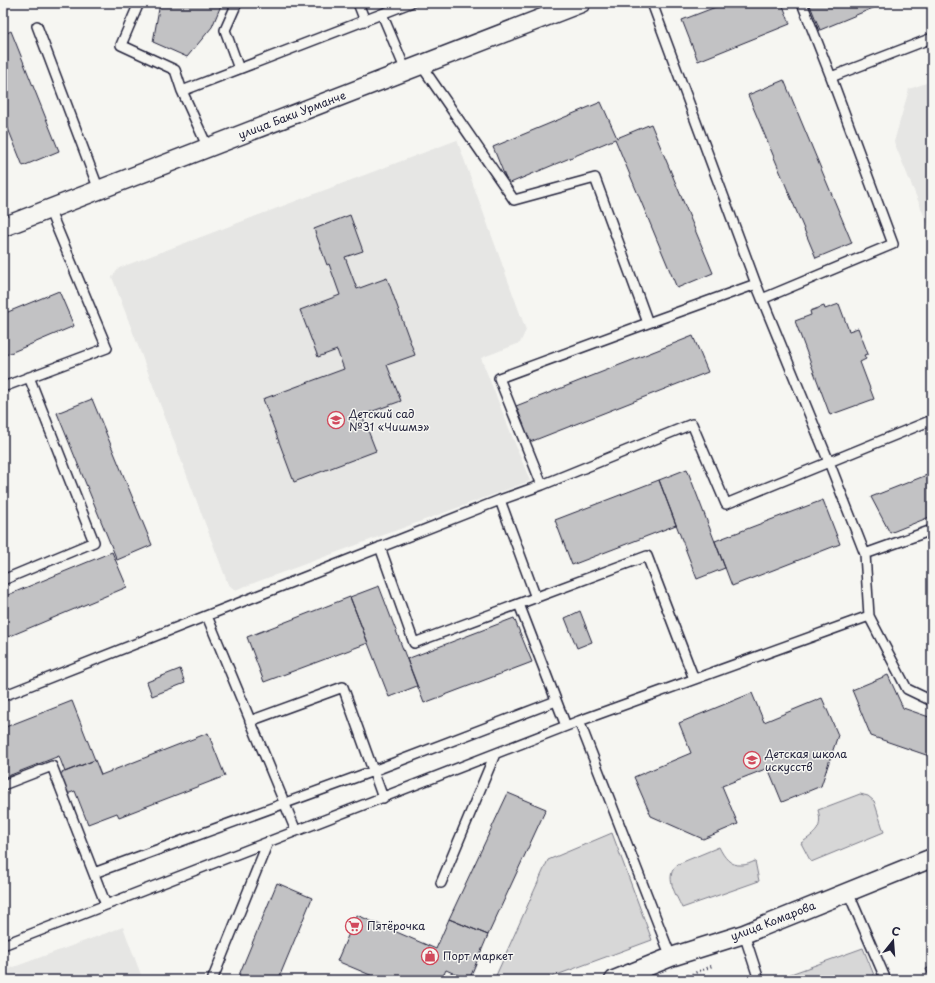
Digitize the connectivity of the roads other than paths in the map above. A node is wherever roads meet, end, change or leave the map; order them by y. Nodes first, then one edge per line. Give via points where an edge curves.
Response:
1 (139, 3) edge
2 (237, 3) edge
3 (358, 3) edge
4 (410, 3) edge
5 (581, 3) edge
6 (652, 3) edge
7 (802, 3) edge
8 (553, 8) edge
9 (382, 14) junction
10 (365, 21) junction
11 (37, 26) dead end
12 (932, 38) edge
13 (413, 68) junction
14 (239, 69) junction
15 (831, 77) junction
16 (182, 91) junction
17 (208, 148) junction
18 (99, 190) junction
19 (49, 209) junction
20 (3, 227) edge
21 (756, 284) junction
22 (762, 298) junction
23 (648, 323) junction
24 (29, 377) junction
25 (3, 386) edge
26 (932, 420) edge
27 (829, 462) junction
28 (542, 485) junction
29 (500, 500) junction
30 (932, 530) edge
31 (380, 547) junction
32 (865, 554) junction
33 (3, 580) edge
34 (536, 598) junction
35 (519, 604) junction
36 (207, 616) junction
37 (869, 616) junction
38 (694, 680) junction
39 (3, 696) edge
40 (556, 701) junction
41 (932, 701) edge
42 (250, 721) junction
43 (579, 722) junction
44 (566, 726) junction
45 (495, 754) junction
46 (373, 771) junction
47 (3, 785) edge
48 (383, 798) junction
49 (284, 803) junction
50 (296, 831) junction
51 (268, 842) junction
52 (932, 858) edge
53 (94, 873) junction
54 (442, 883) dead end
55 (848, 892) junction
56 (106, 905) junction
57 (744, 934) junction
58 (3, 945) edge
59 (671, 957) junction
60 (214, 978) dead end
61 (614, 980) edge
62 (759, 980) edge
63 (886, 980) edge

1 - 16 lane via 122,45 175,70
2 - 14 lane via 225,30
3 - 10 lane
4 - 9 lane
5 - 8 street, улица Баки Урманче
6 - 21 lane
7 - 15 lane
8 - 13 street, улица Баки Урманче
9 - 10 lane
9 - 13 lane
10 - 14 lane
11 - 18 lane
12 - 15 lane
13 - 17 street, улица Баки Урманче
13 - 23 lane via 514,200 595,178
14 - 16 lane
15 - 22 lane via 893,244
16 - 17 lane
17 - 18 street, улица Баки Урманче
18 - 19 street, улица Баки Урманче
19 - 20 street, улица Баки Урманче
19 - 24 lane via 107,348
21 - 22 lane
21 - 23 lane
22 - 27 lane
23 - 28 lane via 499,378
24 - 25 lane
24 - 33 lane via 94,542
26 - 27 lane
27 - 28 lane via 726,504 692,424
27 - 32 lane
28 - 29 lane
29 - 31 lane
29 - 34 lane
30 - 32 lane
31 - 35 lane via 414,643
31 - 36 lane
32 - 37 lane
34 - 35 lane
34 - 38 lane via 647,556
35 - 40 lane
36 - 39 lane
36 - 42 lane
37 - 38 lane
37 - 41 lane via 907,689
38 - 43 lane
40 - 44 lane
40 - 46 lane
42 - 46 lane via 342,687
42 - 49 lane
43 - 44 lane
43 - 59 lane
44 - 45 lane
45 - 48 lane
45 - 54 lane
46 - 48 lane
46 - 49 lane
47 - 53 lane via 52,766
48 - 50 lane
49 - 50 lane
49 - 53 lane
50 - 51 lane
51 - 56 lane
51 - 60 lane
52 - 55 street, улица Комарова
53 - 56 lane
55 - 57 street, улица Комарова
55 - 63 lane
56 - 58 lane
57 - 59 street, улица Комарова
57 - 62 lane
59 - 61 street, улица Комарова

